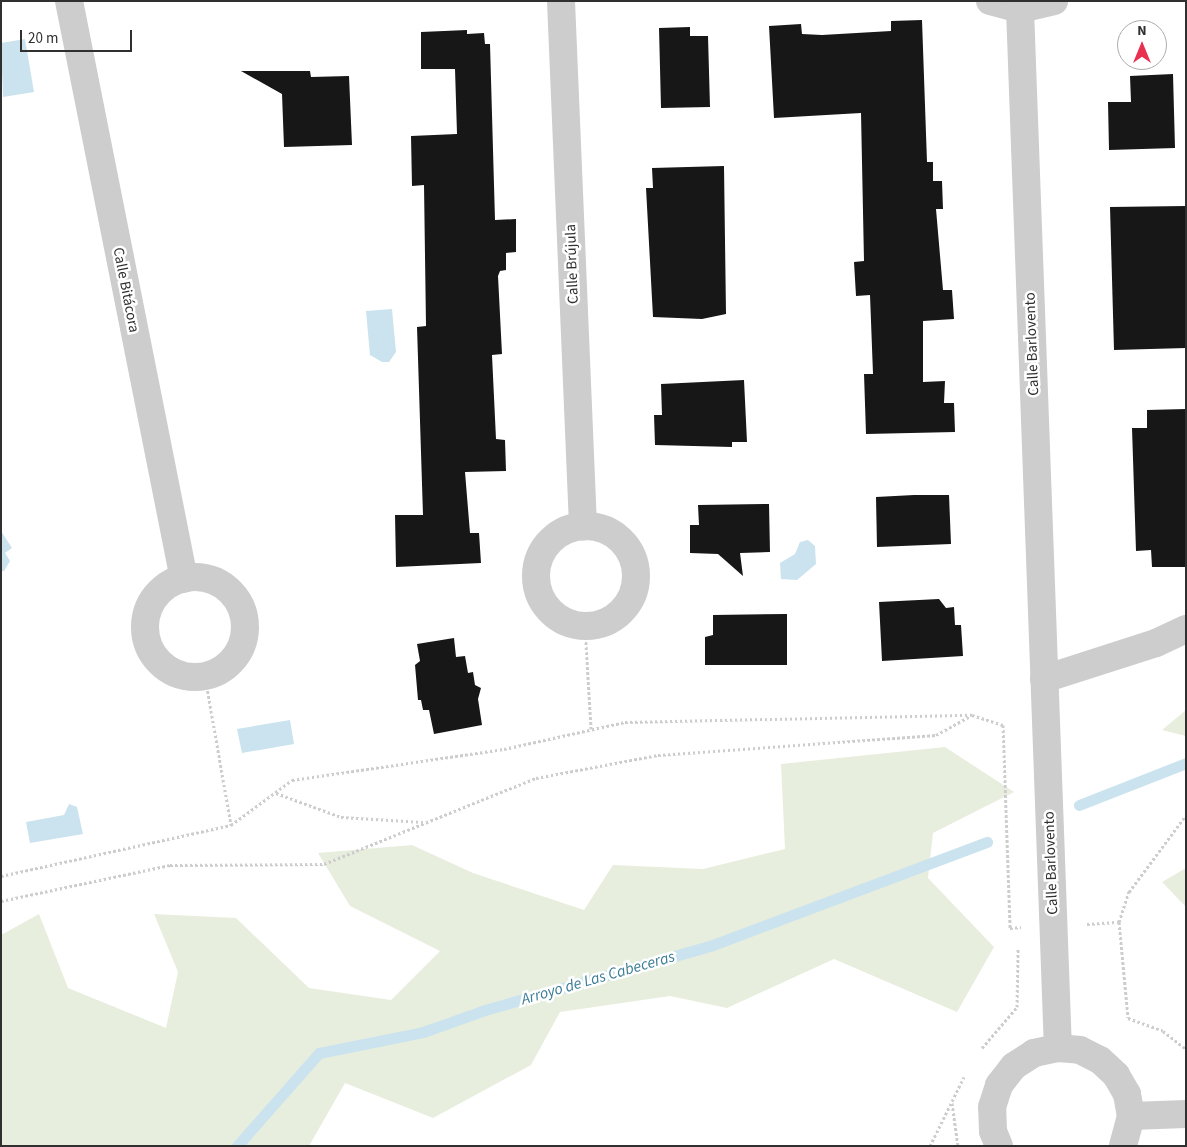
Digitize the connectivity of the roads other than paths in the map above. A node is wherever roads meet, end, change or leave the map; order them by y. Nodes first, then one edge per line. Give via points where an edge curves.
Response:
1 (69, 1) edge
2 (561, 1) edge
3 (990, 1) edge
4 (1054, 1) edge
5 (1020, 9) junction
6 (582, 527) junction
7 (184, 578) junction
8 (1186, 629) edge
9 (1044, 678) junction
10 (1058, 1048) junction
11 (1186, 1114) edge
12 (1131, 1116) junction
13 (999, 1146) edge
14 (1124, 1146) edge

1 - 7 street, Calle Bitácora
2 - 6 street, Calle Brújula
3 - 5 street
4 - 5 street
5 - 9 street, Calle Barlovento
6 - 6 street via 604,529 619,538 630,552 636,568 636,585 629,602 618,615 603,624 585,627 568,624 553,614 542,601 536,584 536,567 542,550 554,537
7 - 7 street via 213,580 228,589 239,602 245,619 245,637 239,653 227,666 195,678 177,674 162,665 151,652 145,635 146,618 152,602 163,588
8 - 9 street via 1156,643
9 - 10 street, Calle Barlovento
10 - 12 street via 1080,1050 1100,1060 1116,1075 1127,1094
10 - 13 street via 1034,1053 1014,1066 1000,1085 992,1107 993,1131
11 - 12 street
12 - 14 street

